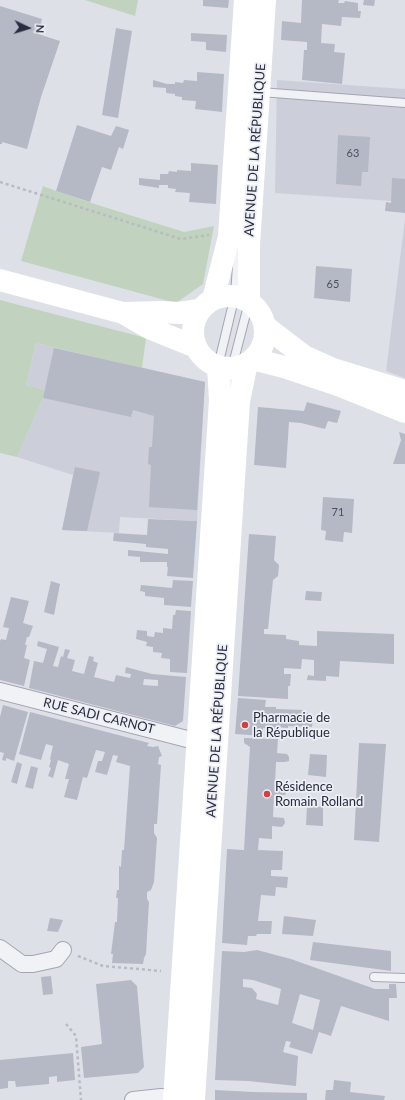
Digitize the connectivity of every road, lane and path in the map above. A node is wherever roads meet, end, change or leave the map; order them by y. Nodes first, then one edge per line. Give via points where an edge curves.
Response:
1 (245, 0) edge
2 (265, 0) edge
3 (259, 92) junction
4 (405, 103) edge
5 (0, 182) edge
6 (234, 231) junction
7 (0, 280) edge
8 (242, 298) junction
9 (206, 305) junction
10 (123, 313) junction
11 (265, 326) junction
12 (196, 347) junction
13 (237, 364) junction
14 (405, 391) edge
15 (230, 400) dead end
16 (405, 412) edge
17 (0, 691) edge
18 (207, 750) junction
19 (0, 948) edge
20 (63, 950) joint
21 (182, 973) junction
22 (374, 977) dead end
23 (405, 978) edge
24 (66, 1024) dead end
25 (185, 1057) dead end
26 (182, 1094) edge
27 (81, 1100) edge
28 (133, 1100) edge

1 - 6 main road, AVENUE DE LA RÉPUBLIQUE
2 - 3 main road, AVENUE DE LA RÉPUBLIQUE
3 - 4 lane
3 - 8 main road, AVENUE DE LA RÉPUBLIQUE via 249,245
5 - 6 path via 181,239
6 - 8 lane
6 - 9 main road, AVENUE DE LA RÉPUBLIQUE
7 - 10 main road
8 - 9 main road via 222,296
8 - 11 main road via 256,308
8 - 13 lane
8 - 13 lane
9 - 10 main road via 180,313
9 - 12 main road via 195,318 193,337
10 - 12 main road via 149,328
11 - 13 main road via 262,347
11 - 14 main road via 304,356 333,369
12 - 13 main road via 209,362
13 - 15 lane
13 - 16 main road via 284,367
13 - 18 main road, AVENUE DE LA RÉPUBLIQUE via 238,401
13 - 18 main road, AVENUE DE LA RÉPUBLIQUE via 220,400
17 - 18 street, RUE SADI CARNOT via 187,739
18 - 21 main road, AVENUE DE LA RÉPUBLIQUE
18 - 26 main road, AVENUE DE LA RÉPUBLIQUE
19 - 20 street via 22,964 56,959
20 - 21 path via 103,966
21 - 26 main road, AVENUE DE LA RÉPUBLIQUE
22 - 23 lane
24 - 27 path via 76,1036
25 - 26 lane
26 - 28 street

